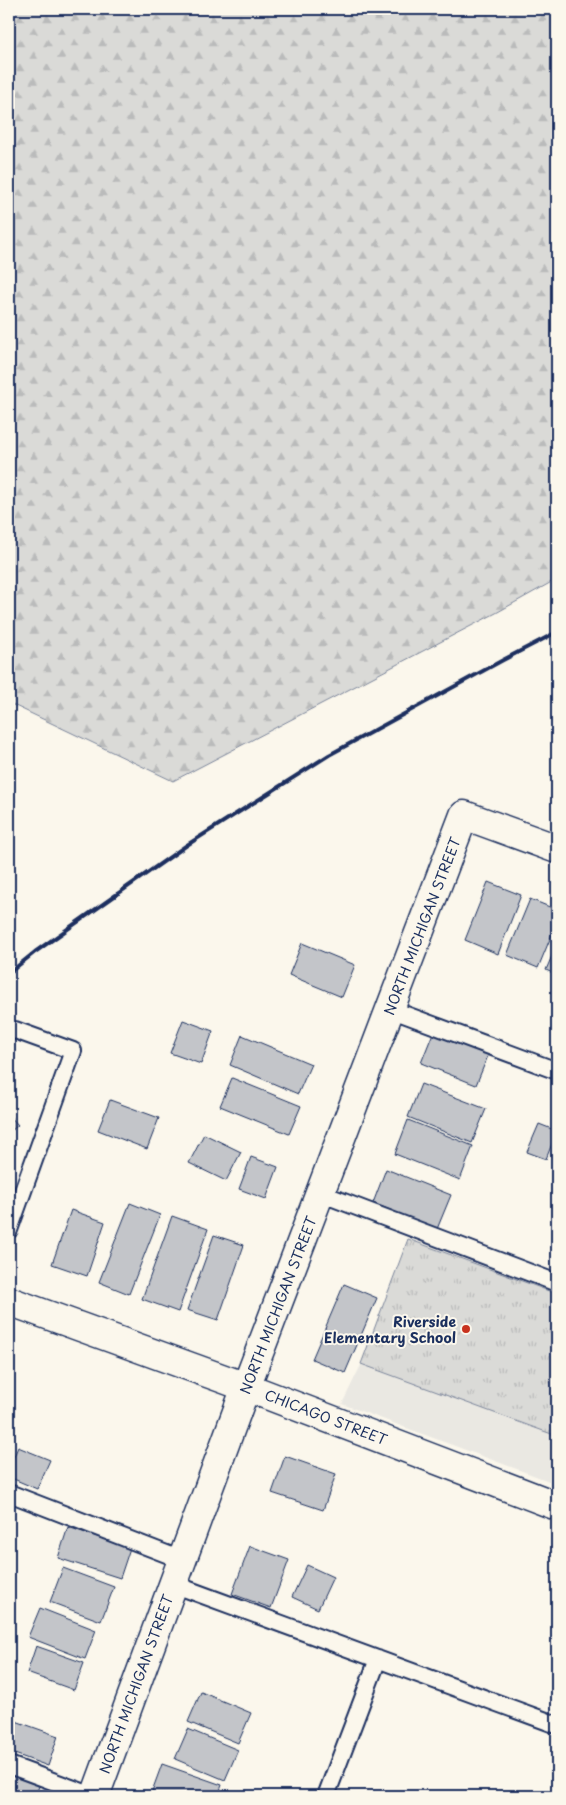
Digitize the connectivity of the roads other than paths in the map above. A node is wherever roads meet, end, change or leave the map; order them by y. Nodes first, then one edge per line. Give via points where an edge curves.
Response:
1 (557, 849) edge
2 (390, 1009) junction
3 (9, 1032) edge
4 (557, 1071) edge
5 (320, 1193) junction
6 (10, 1230) edge
7 (557, 1283) edge
8 (9, 1301) edge
9 (246, 1387) junction
10 (9, 1493) edge
11 (557, 1506) edge
12 (178, 1572) junction
13 (378, 1659) junction
14 (557, 1726) edge
15 (9, 1765) edge
16 (94, 1796) edge
17 (326, 1796) edge

1 - 2 street, NORTH MICHIGAN STREET via 464,815
2 - 4 lane
2 - 5 street, NORTH MICHIGAN STREET
3 - 6 lane via 15,1030 73,1051
5 - 7 lane
5 - 9 street, NORTH MICHIGAN STREET
8 - 9 street, CHICAGO STREET
9 - 11 street, CHICAGO STREET
9 - 12 street, NORTH MICHIGAN STREET
10 - 12 lane
12 - 13 lane
12 - 16 street, NORTH MICHIGAN STREET
13 - 14 lane
13 - 17 lane
15 - 16 lane

